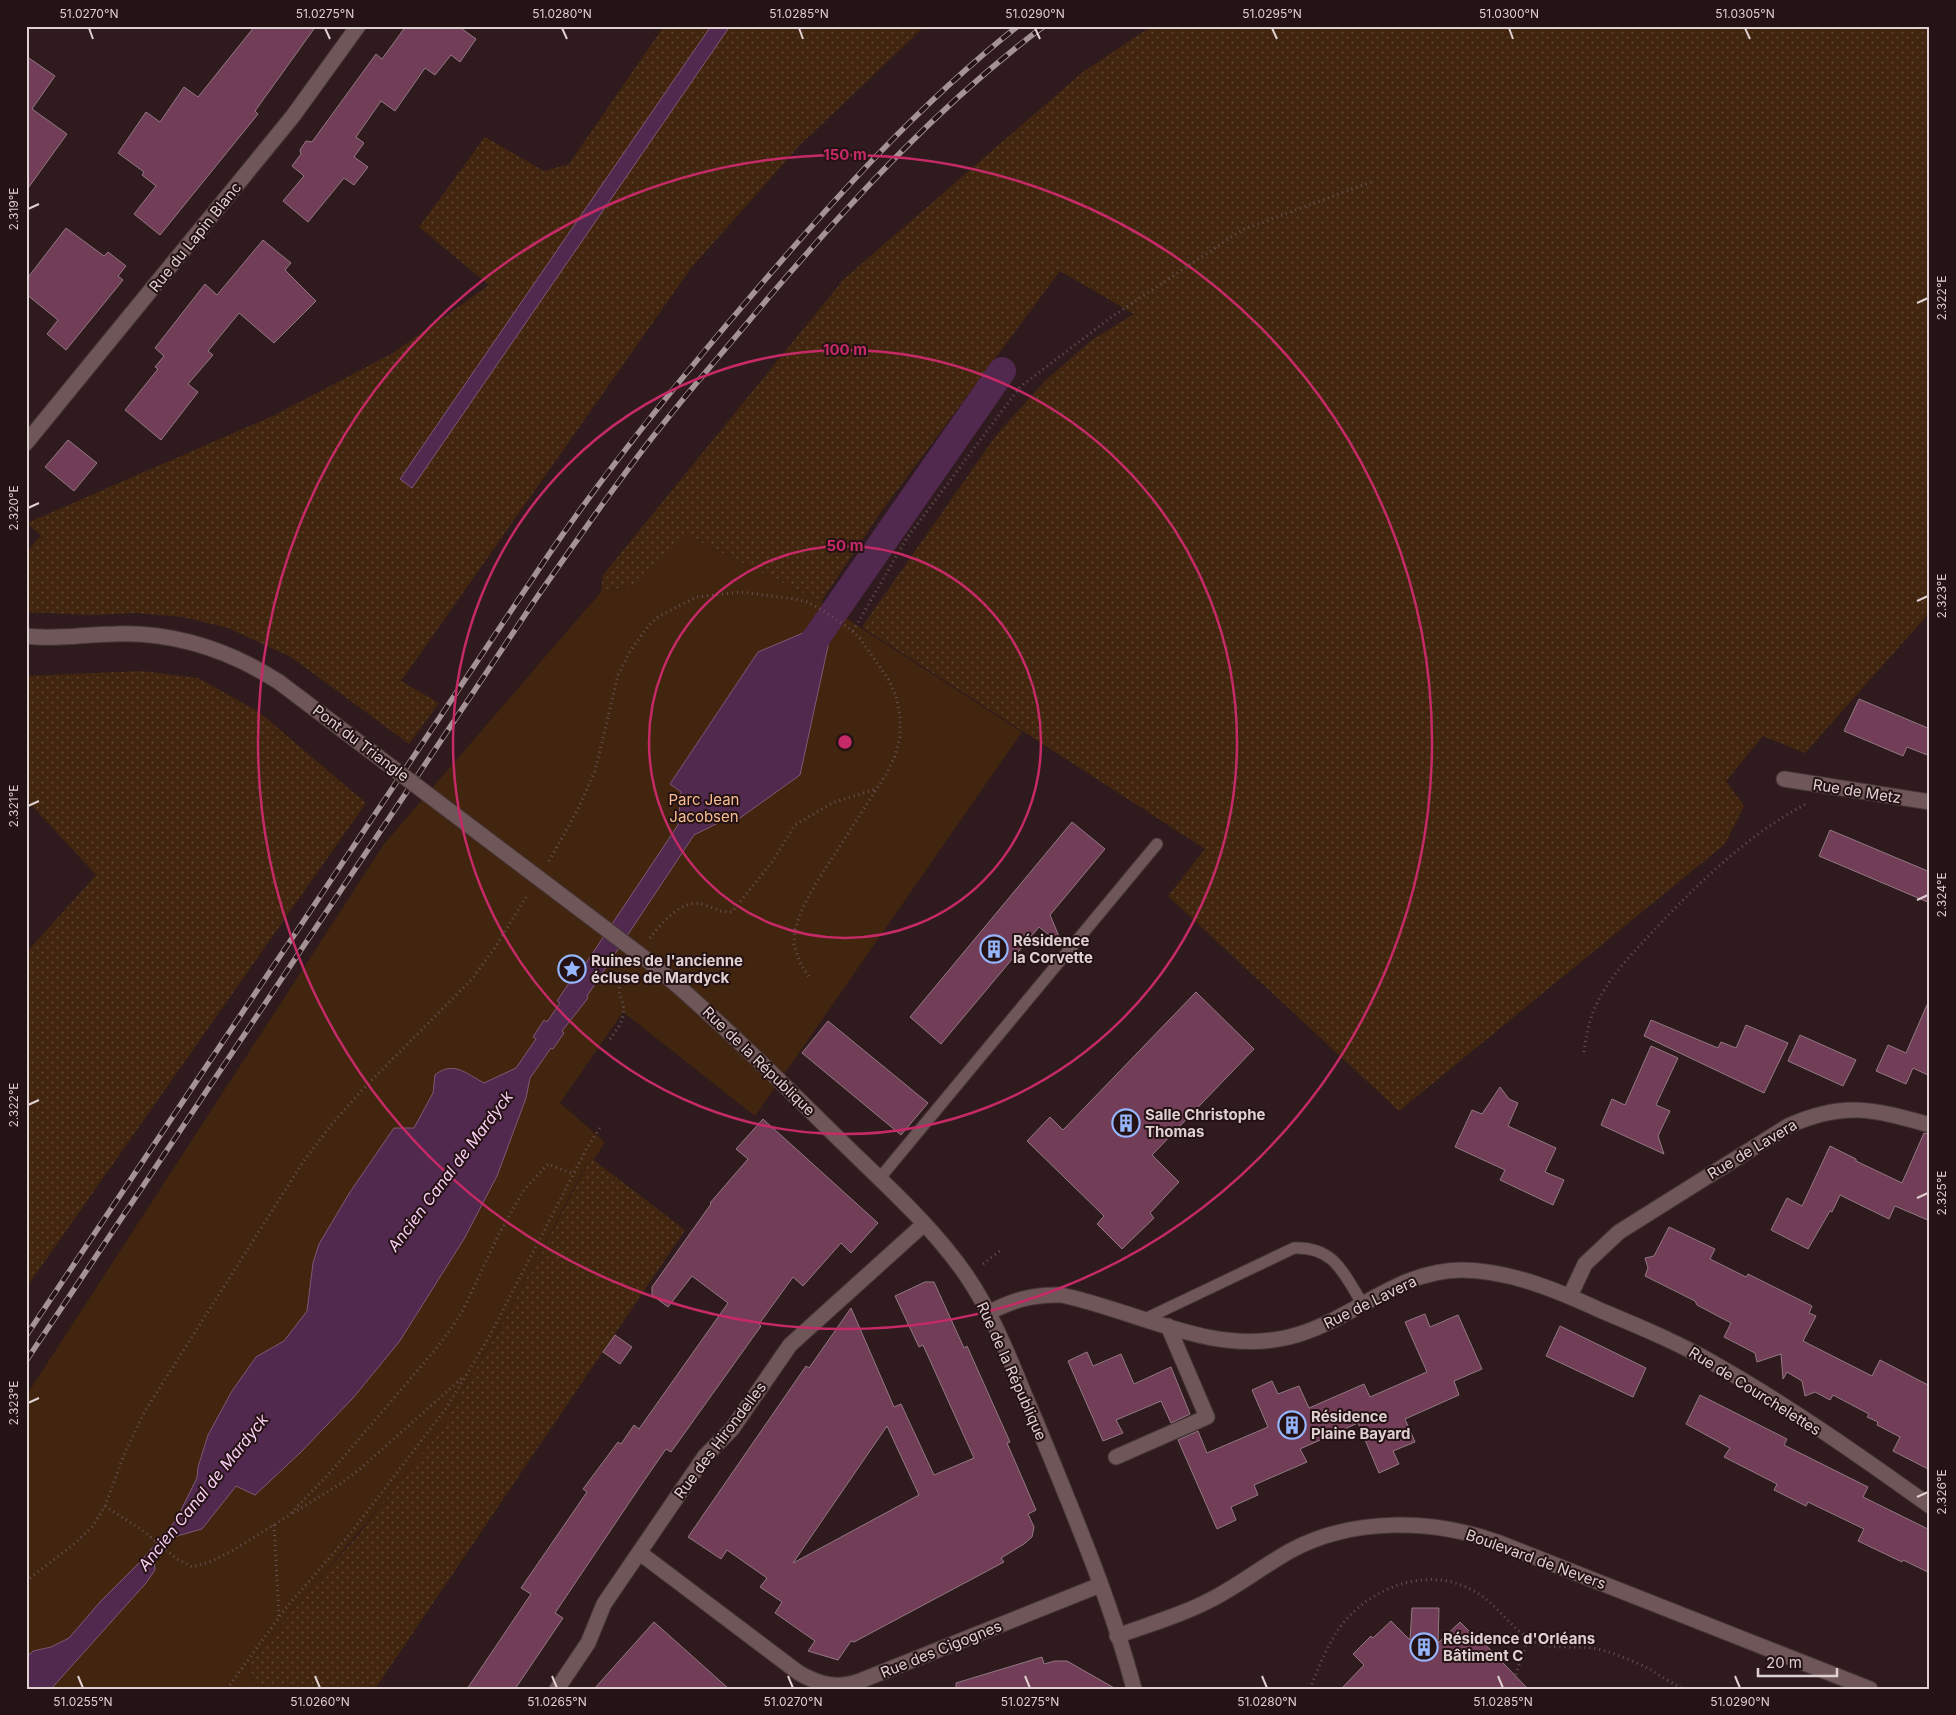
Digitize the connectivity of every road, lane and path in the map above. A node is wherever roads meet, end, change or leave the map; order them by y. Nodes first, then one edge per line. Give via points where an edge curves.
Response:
1 (358, 26) edge
2 (1371, 182) dead end
3 (26, 443) edge
4 (853, 631) junction
5 (26, 636) edge
6 (1784, 779) dead end
7 (1839, 787) junction
8 (876, 789) junction
9 (1930, 802) edge
10 (1156, 844) dead end
11 (544, 869) dead end
12 (529, 893) dead end
13 (644, 946) dead end
14 (651, 963) joint
15 (632, 965) dead end
16 (810, 978) dead end
17 (610, 1039) dead end
18 (1584, 1052) dead end
19 (1930, 1125) edge
20 (601, 1126) dead end
21 (573, 1174) junction
22 (879, 1178) junction
23 (924, 1224) junction
24 (1570, 1296) junction
25 (1362, 1303) junction
26 (988, 1312) junction
27 (1145, 1319) junction
28 (1168, 1326) junction
29 (466, 1374) junction
30 (1116, 1457) dead end
31 (105, 1506) junction
32 (1930, 1506) edge
33 (288, 1516) junction
34 (274, 1525) junction
35 (640, 1553) junction
36 (26, 1581) edge
37 (1100, 1586) junction
38 (280, 1617) junction
39 (1117, 1636) junction
40 (1528, 1638) junction
41 (843, 1687) edge
42 (227, 1689) edge
43 (557, 1689) edge
44 (1134, 1689) edge
45 (1310, 1689) edge
46 (1511, 1689) edge
47 (1684, 1689) edge
48 (1870, 1689) edge

1 - 3 street, Rue du Lapin Blanc via 293,116
2 - 4 path via 1242,230 1110,318 1020,387 907,538
4 - 8 path via 889,680 899,710 898,747
4 - 11 path via 806,602 742,592 697,598 659,616 622,663 595,771
5 - 14 street, Pont du Triangle, bridge via 132,633 173,638 213,648 248,663 279,682
6 - 7 street, Rue de Metz
7 - 9 street, Rue de Metz
7 - 18 path via 1799,808 1752,840 1657,926 1598,999
8 - 13 path via 832,802 795,825 772,862 732,912 720,912 695,903 683,906 660,924
8 - 16 path via 824,869 798,918 794,944 801,965
10 - 22 lane
12 - 31 path via 472,979 364,1088 303,1162 145,1411 125,1452
14 - 22 street, Rue de la République via 714,1016
15 - 17 path via 620,982 618,989 623,1016
19 - 24 street, Rue de Lavera via 1853,1109 1819,1114 1788,1126 1619,1232 1585,1264
20 - 21 path
21 - 29 path via 489,1337
21 - 33 path via 548,1164 524,1190 453,1326 328,1475
22 - 23 street, Rue de la République
23 - 26 street, Rue de la République via 957,1262
23 - 35 street, Rue des Hirondelles via 790,1345 732,1429 705,1456
24 - 25 street, Rue de Lavera via 1503,1275 1451,1271 1409,1280
24 - 32 street, Rue de Courchelettes via 1714,1363
25 - 27 lane via 1328,1255 1299,1248 1285,1251
25 - 28 street, Rue de Lavera via 1305,1332 1272,1340 1232,1340
26 - 27 street, Rue de Lavera via 1021,1298 1047,1295 1070,1297
26 - 37 street, Rue de la République via 1052,1461
27 - 28 street, Rue de Lavera
28 - 30 street via 1207,1417
29 - 33 path via 360,1470
29 - 38 path via 447,1408 423,1440
31 - 34 path via 192,1567 232,1551
31 - 36 path via 84,1535
33 - 34 path
34 - 38 path
35 - 41 street, Rue des Cigognes via 799,1673 821,1684
35 - 43 street, Rue des Hirondelles via 604,1604 588,1643
37 - 39 street, Rue de la République
37 - 41 street, Rue des Cigognes
38 - 42 path
39 - 44 street, Rue de la République
39 - 48 street, Boulevard de Nevers via 1203,1604 1304,1544 1352,1530 1418,1525 1450,1528 1497,1542
40 - 45 path via 1493,1604 1474,1591 1441,1580 1404,1582 1376,1595 1347,1619 1331,1642
40 - 46 path
40 - 47 path via 1542,1645 1603,1651 1643,1666

